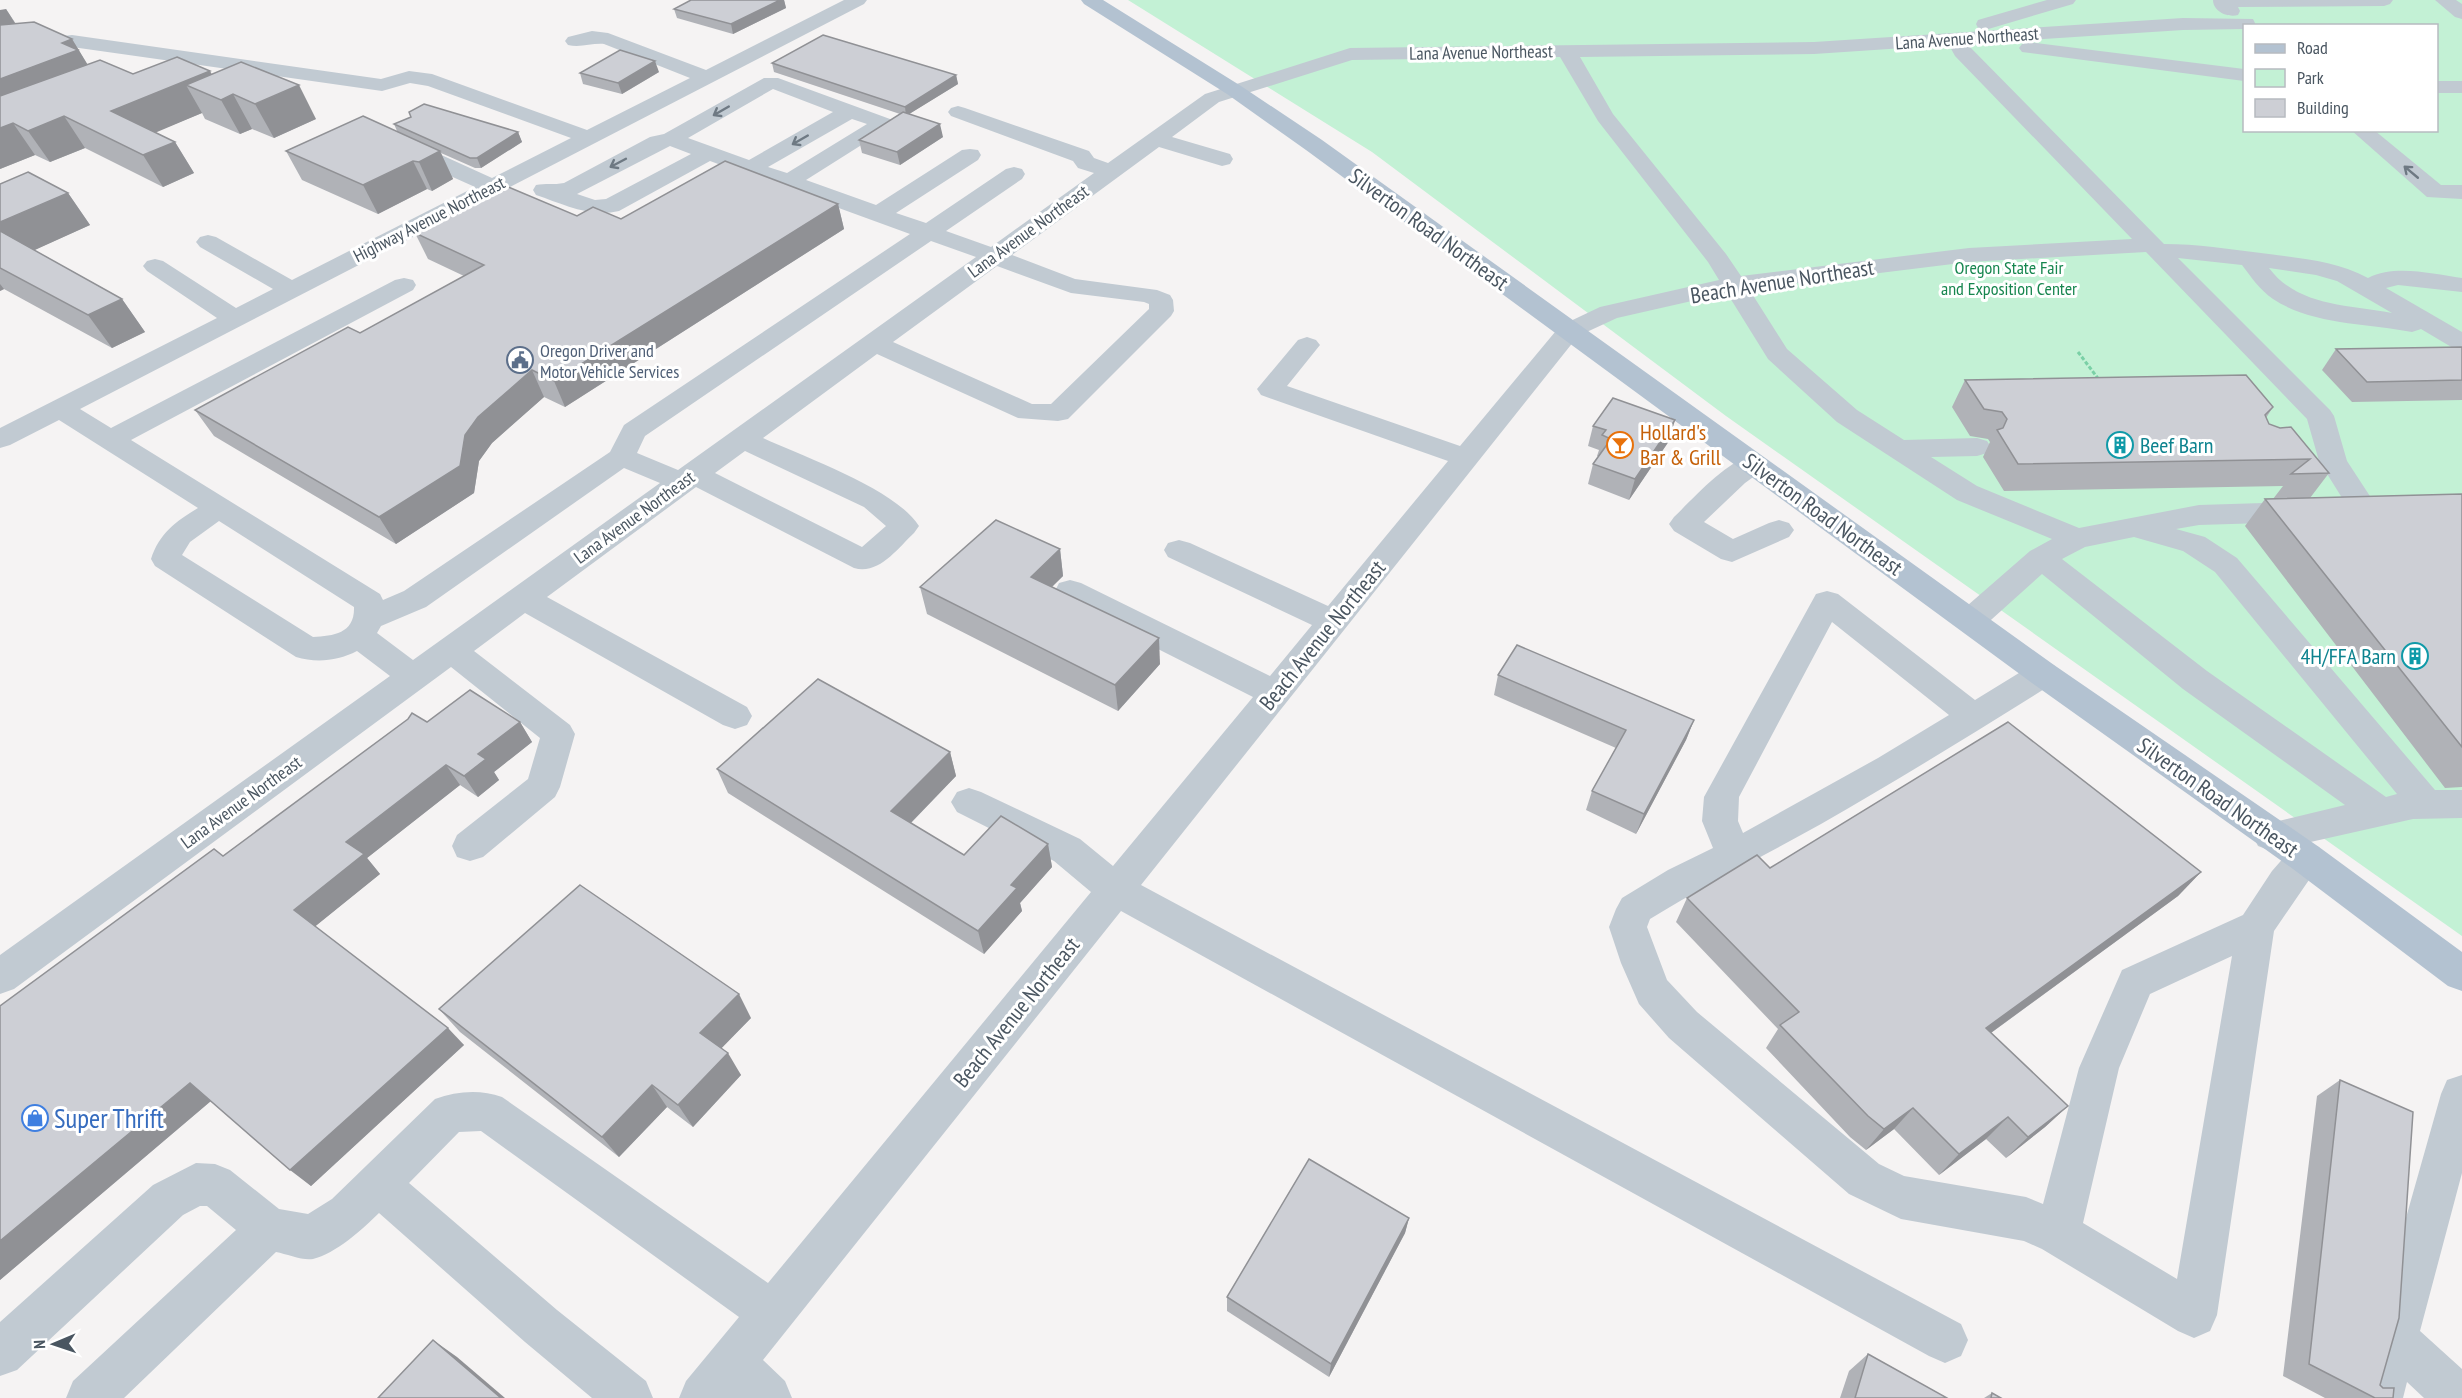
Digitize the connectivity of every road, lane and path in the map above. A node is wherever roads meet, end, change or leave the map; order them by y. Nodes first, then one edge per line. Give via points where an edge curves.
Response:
1 (858, 0) edge
2 (1090, 0) edge
3 (2067, 0) edge
4 (2384, 0) edge
5 (2444, 0) edge
6 (2462, 13) edge
7 (2247, 24) edge
8 (1948, 39) junction
9 (575, 41) dead end
10 (0, 50) edge
11 (1567, 51) junction
12 (181, 56) junction
13 (146, 70) edge
14 (2438, 74) edge
15 (2462, 74) edge
16 (2243, 75) edge
17 (706, 78) junction
18 (2438, 87) edge
19 (2462, 87) edge
20 (1234, 90) junction
21 (850, 111) junction
22 (958, 112) dead end
23 (2363, 132) edge
24 (589, 138) junction
25 (672, 139) junction
26 (1155, 139) junction
27 (390, 140) edge
28 (708, 153) junction
29 (970, 155) dead end
30 (1222, 159) dead end
31 (750, 168) junction
32 (1110, 171) junction
33 (1014, 174) dead end
34 (788, 182) junction
35 (500, 183) junction
36 (552, 192) junction
37 (2462, 192) edge
38 (878, 214) junction
39 (929, 232) junction
40 (208, 242) dead end
41 (2153, 248) junction
42 (994, 256) junction
43 (2249, 258) junction
44 (351, 259) junction
45 (155, 266) dead end
46 (1734, 284) junction
47 (2462, 285) edge
48 (2368, 288) junction
49 (292, 290) junction
50 (2462, 302) edge
51 (236, 319) junction
52 (1569, 331) junction
53 (2454, 338) edge
54 (873, 343) junction
55 (1307, 345) dead end
56 (2078, 352) dead end
57 (2103, 386) edge
58 (60, 409) junction
59 (1370, 411) dead end
60 (0, 439) edge
61 (741, 439) junction
62 (110, 440) junction
63 (1977, 447) dead end
64 (1898, 449) junction
65 (1471, 452) junction
66 (621, 457) junction
67 (1753, 464) junction
68 (687, 478) junction
69 (219, 508) junction
70 (2132, 527) junction
71 (1779, 530) dead end
72 (2077, 538) junction
73 (1179, 550) dead end
74 (2041, 558) junction
75 (1070, 591) dead end
76 (523, 597) junction
77 (1971, 620) junction
78 (1333, 622) junction
79 (365, 627) junction
80 (451, 650) junction
81 (2043, 675) junction
82 (413, 677) junction
83 (1275, 693) junction
84 (735, 717) dead end
85 (1974, 717) junction
86 (969, 802) dead end
87 (2449, 804) edge
88 (2381, 812) junction
89 (2271, 836) junction
90 (470, 846) dead end
91 (1738, 853) junction
92 (2306, 858) junction
93 (1116, 890) junction
94 (2256, 927) junction
95 (2462, 974) edge
96 (0, 976) edge
97 (2462, 1094) edge
98 (378, 1184) junction
99 (269, 1229) junction
100 (2058, 1233) junction
101 (772, 1313) junction
102 (2395, 1339) junction
103 (1945, 1340) dead end
104 (0, 1353) edge
105 (732, 1362) junction
106 (90, 1398) edge
107 (629, 1398) edge
108 (703, 1398) edge
109 (768, 1398) edge
110 (2379, 1398) edge
111 (2459, 1398) edge

1 - 17 street, Highway Avenue Northeast
2 - 20 main road, Silverton Road Northeast
3 - 8 street
4 - 7 street via 2222,2
5 - 6 street
7 - 8 street, Lana Avenue Northeast via 2183,24
8 - 11 street, Lana Avenue Northeast via 1814,48
8 - 16 street
8 - 41 street
9 - 17 street via 603,37
10 - 12 street via 72,41
11 - 20 street, Lana Avenue Northeast via 1350,54
11 - 46 street via 1605,117
12 - 13 street
12 - 24 street via 382,85 409,77 432,80
14 - 15 street
17 - 24 street, Highway Avenue Northeast
18 - 19 street
20 - 26 street, Lana Avenue Northeast via 1208,101
20 - 52 main road, Silverton Road Northeast
21 -> 25 street via 771,82
21 -> 31 street
21 - 34 street via 884,123
22 - 32 street via 1081,156 1086,163
37 -> 23 street via 2435,192
24 - 35 street, Highway Avenue Northeast
25 - 28 street
25 -> 36 street via 657,142 570,189
26 - 30 street
26 - 32 street, Lana Avenue Northeast
27 - 35 street
28 - 31 street
28 - 36 street via 611,206 593,207
29 - 38 street
31 - 34 street
32 - 42 street, Lana Avenue Northeast
33 - 39 street
34 - 38 street
35 - 36 street
35 - 44 street, Highway Avenue Northeast
38 - 39 street
39 - 42 street
39 - 66 street via 634,431
40 - 49 street
41 - 43 street, Beach Avenue Northeast
41 - 46 street, Beach Avenue Northeast via 2045,249 1969,255
41 - 70 street via 2320,416 2317,441 2374,510 2199,514
42 - 54 street, Lana Avenue Northeast
42 - 54 street via 1071,286 1148,295 1161,300 1162,311 1058,412 1028,412
43 - 48 street, Beach Avenue Northeast via 2319,268
43 - 53 street via 2271,288 2302,304 2326,311 2385,317
44 - 49 street, Highway Avenue Northeast
44 - 62 street via 404,285
45 - 51 street
46 - 52 street, Beach Avenue Northeast via 1609,312
46 - 64 street via 1777,354 1847,416
47 - 48 street via 2398,278 2385,279
48 - 50 street
48 - 53 street
49 - 51 street, Highway Avenue Northeast
51 - 58 street, Highway Avenue Northeast
52 - 65 street, Beach Avenue Northeast
52 - 67 main road, Silverton Road Northeast
54 - 61 street, Lana Avenue Northeast
55 - 65 street via 1270,389
56 - 57 path
58 - 60 street, Highway Avenue Northeast
58 - 62 street
59 - 65 street
61 - 68 street, Lana Avenue Northeast
61 - 68 street via 874,500 904,526 865,561
62 - 69 street
63 - 64 street
64 - 72 street via 1967,493
65 - 78 street, Beach Avenue Northeast
66 - 68 street
66 - 79 street via 415,599
67 - 71 street via 1684,524 1732,552
67 - 77 main road, Silverton Road Northeast
68 - 76 street, Lana Avenue Northeast
69 - 79 street via 369,602
69 - 79 street via 184,530 169,545 166,559 306,649 336,648
70 - 72 street
70 - 87 street via 2194,544 2226,565
72 - 74 street
73 - 78 street
74 - 77 street
74 - 88 street via 2195,680
75 - 83 street
76 - 80 street, Lana Avenue Northeast
76 - 84 street
77 - 81 main road, Silverton Road Northeast
78 - 83 street, Beach Avenue Northeast
79 - 82 street
80 - 82 street, Lana Avenue Northeast
80 - 90 street via 558,734 543,788
81 - 85 street
81 - 89 main road, Silverton Road Northeast
82 - 96 street, Lana Avenue Northeast
83 - 93 street, Beach Avenue Northeast
85 - 91 street
85 - 91 street via 1827,602 1722,797 1722,834
86 - 93 street via 1067,850
87 - 88 street
88 - 89 street
89 - 92 main road, Silverton Road Northeast
91 - 100 street via 1635,909 1628,927 1653,992 1683,1025 1864,1179 1900,1197 2026,1220
92 - 94 street via 2284,882
92 - 95 main road, Silverton Road Northeast
93 - 101 street, Beach Avenue Northeast
93 - 103 street
94 - 100 street via 2136,982 2099,1068
94 - 100 street via 2194,1315
97 - 102 street
98 - 99 street via 347,1214 312,1237
98 - 101 street via 450,1113 486,1111
98 - 107 street
99 - 104 street via 215,1185 196,1184 168,1200
99 - 106 street
101 - 105 street, Beach Avenue Northeast
102 - 110 street
102 - 111 street
105 - 108 street, Beach Avenue Northeast
105 - 109 street

